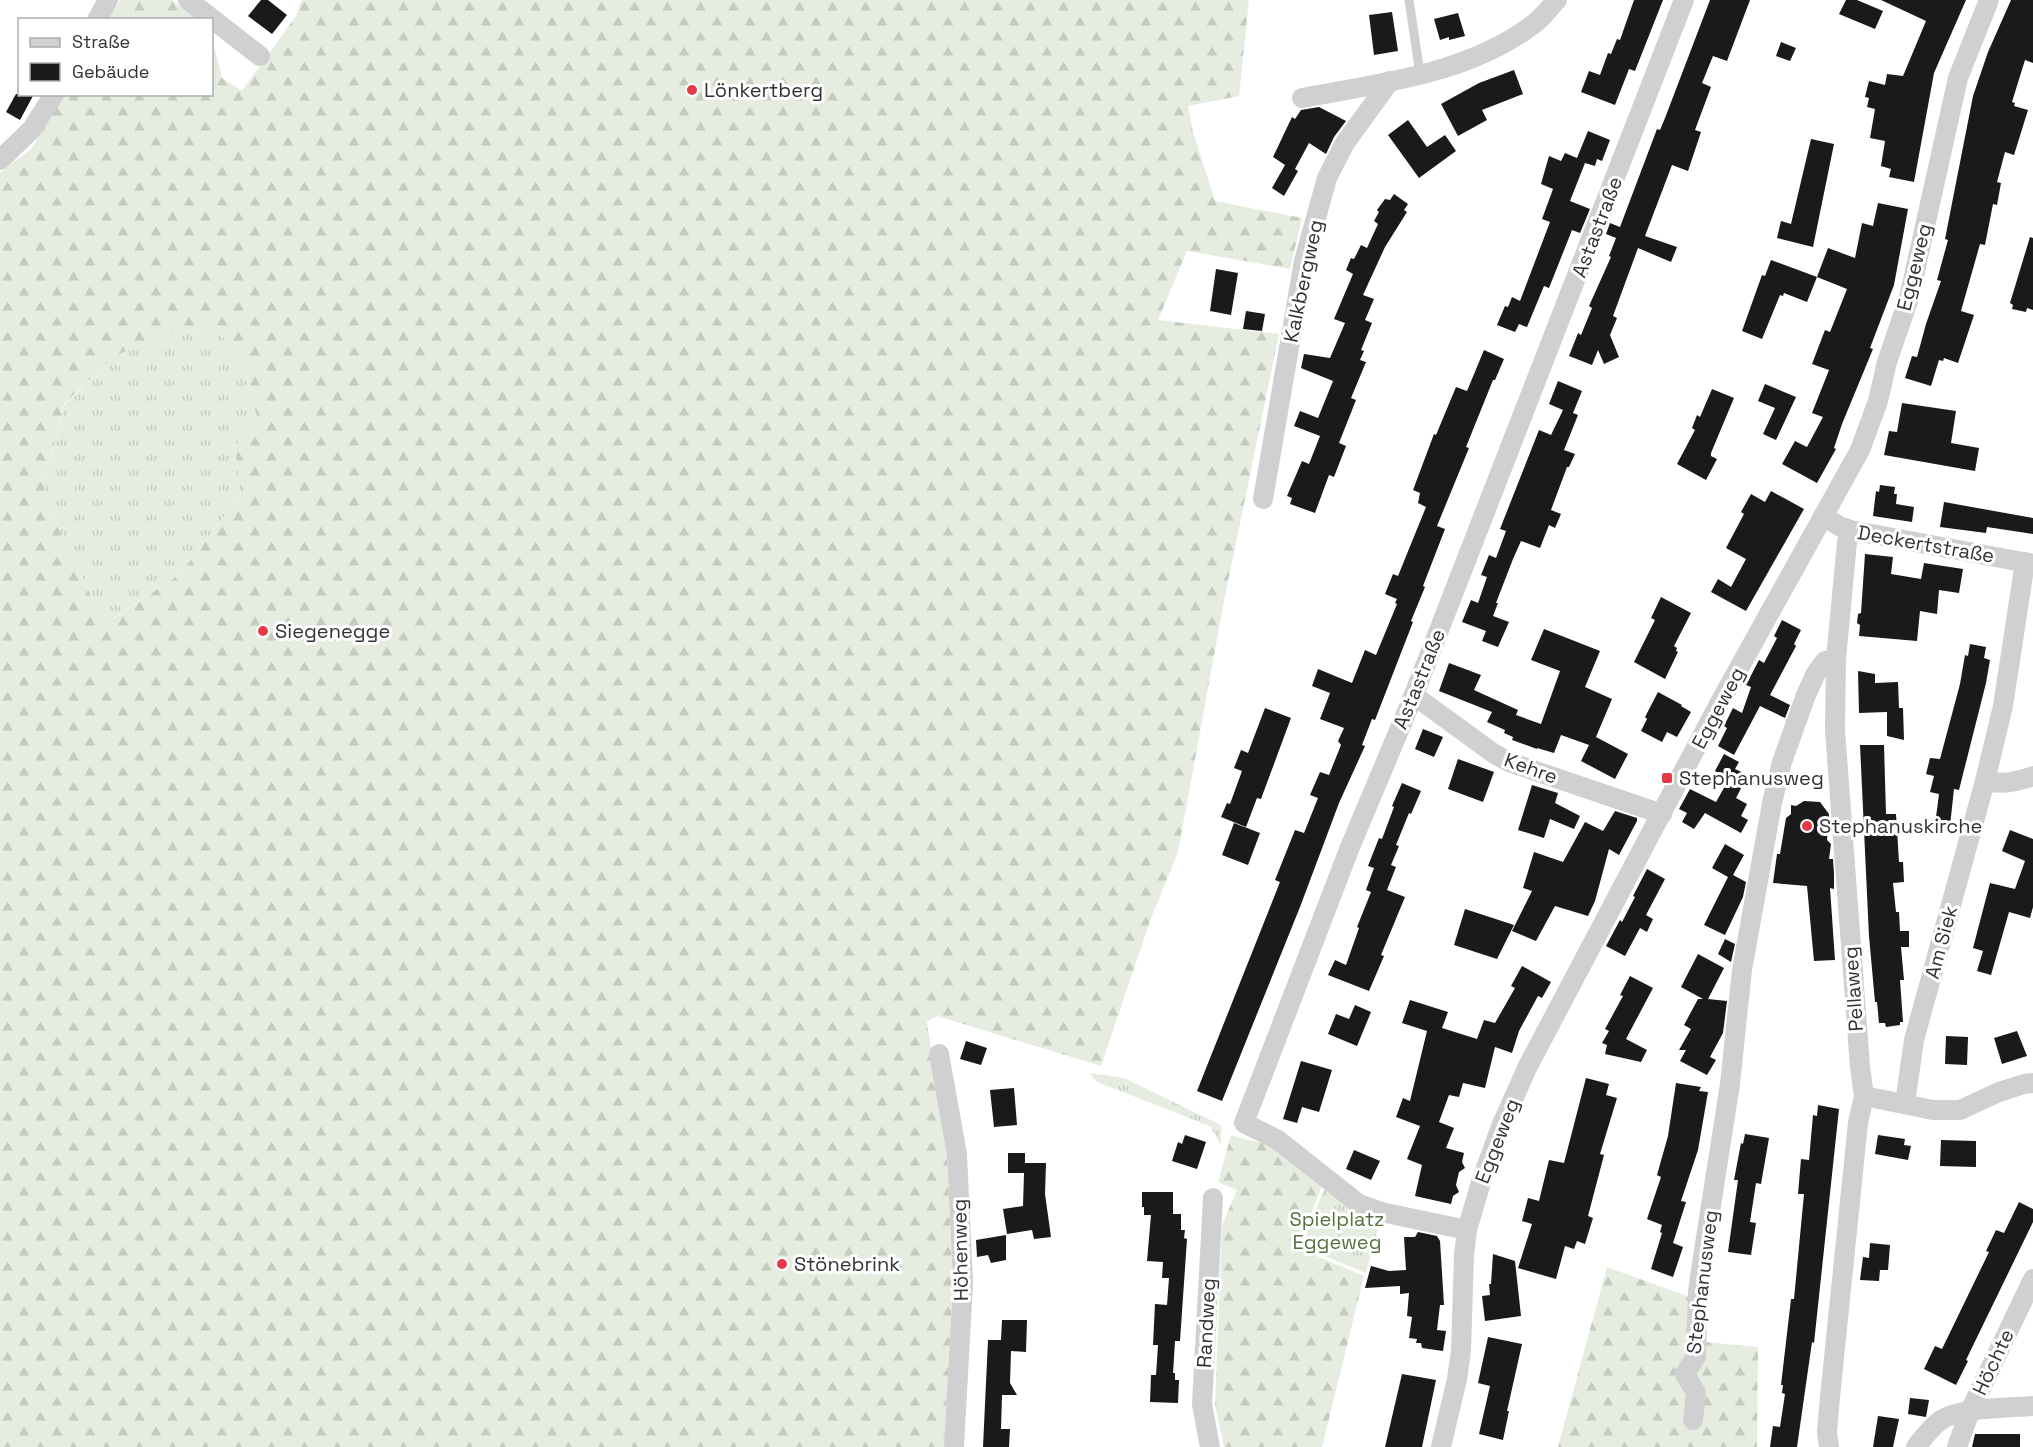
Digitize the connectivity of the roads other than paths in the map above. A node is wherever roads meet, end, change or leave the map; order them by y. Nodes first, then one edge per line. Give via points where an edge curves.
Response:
1 (108, 0) edge
2 (188, 0) edge
3 (1409, 0) edge
4 (1557, 0) edge
5 (1684, 0) edge
6 (1989, 0) edge
7 (98, 18) edge
8 (211, 18) edge
9 (213, 19) edge
10 (261, 56) dead end
11 (1420, 74) junction
12 (1390, 81) junction
13 (53, 96) edge
14 (1302, 98) dead end
15 (0, 160) edge
16 (1263, 499) dead end
17 (1823, 516) junction
18 (1850, 530) junction
19 (2029, 563) edge
20 (1836, 659) junction
21 (1413, 697) junction
22 (2033, 777) edge
23 (1985, 781) junction
24 (1662, 814) junction
25 (939, 1054) dead end
26 (2033, 1083) edge
27 (1864, 1096) junction
28 (1905, 1103) junction
29 (1213, 1198) dead end
30 (1467, 1230) junction
31 (2033, 1279) edge
32 (2033, 1406) edge
33 (1970, 1411) junction
34 (1693, 1419) dead end
35 (954, 1447) edge
36 (1210, 1447) edge
37 (1441, 1447) edge
38 (1829, 1447) edge
39 (1916, 1447) edge
40 (1957, 1447) edge

1 - 7 street
2 - 8 street
3 - 11 lane
4 - 11 street via 1535,23 1493,49
5 - 21 street, Astastraße
6 - 17 street, Eggeweg via 1956,86 1909,298 1878,401 1860,450
9 - 10 street
11 - 12 street
12 - 14 street
12 - 16 street, Kalkbergweg via 1345,143 1327,178 1304,261
13 - 15 street via 32,129
17 - 18 street, Deckertstraße
17 - 24 street, Eggeweg
18 - 19 street, Deckertstraße
18 - 20 street, Pellaweg
19 - 23 street, Am Siek
20 - 27 street, Pellaweg via 1836,730 1846,887
20 - 34 street, Stephanusweg via 1825,661 1809,688 1782,762 1772,803 1742,970 1730,1084 1698,1292 1696,1356 1685,1374 1696,1393
21 - 24 street, Kehre via 1509,762
21 - 30 street, Astastraße via 1350,846 1244,1123 1278,1140 1359,1204
22 - 23 street via 1999,784
23 - 28 street, Am Siek via 1914,1040
24 - 30 street, Eggeweg via 1525,1071 1502,1124
25 - 35 street, Höhenweg via 957,1154 963,1284
26 - 28 street via 1999,1092 1960,1110 1933,1110
27 - 28 street
27 - 38 street, Pellaweg via 1830,1397
29 - 36 street, Randweg via 1202,1404
30 - 37 street, Eggeweg via 1461,1351
31 - 33 street, Höchte
32 - 33 street
33 - 39 street via 1943,1418
33 - 40 street, Höchte

